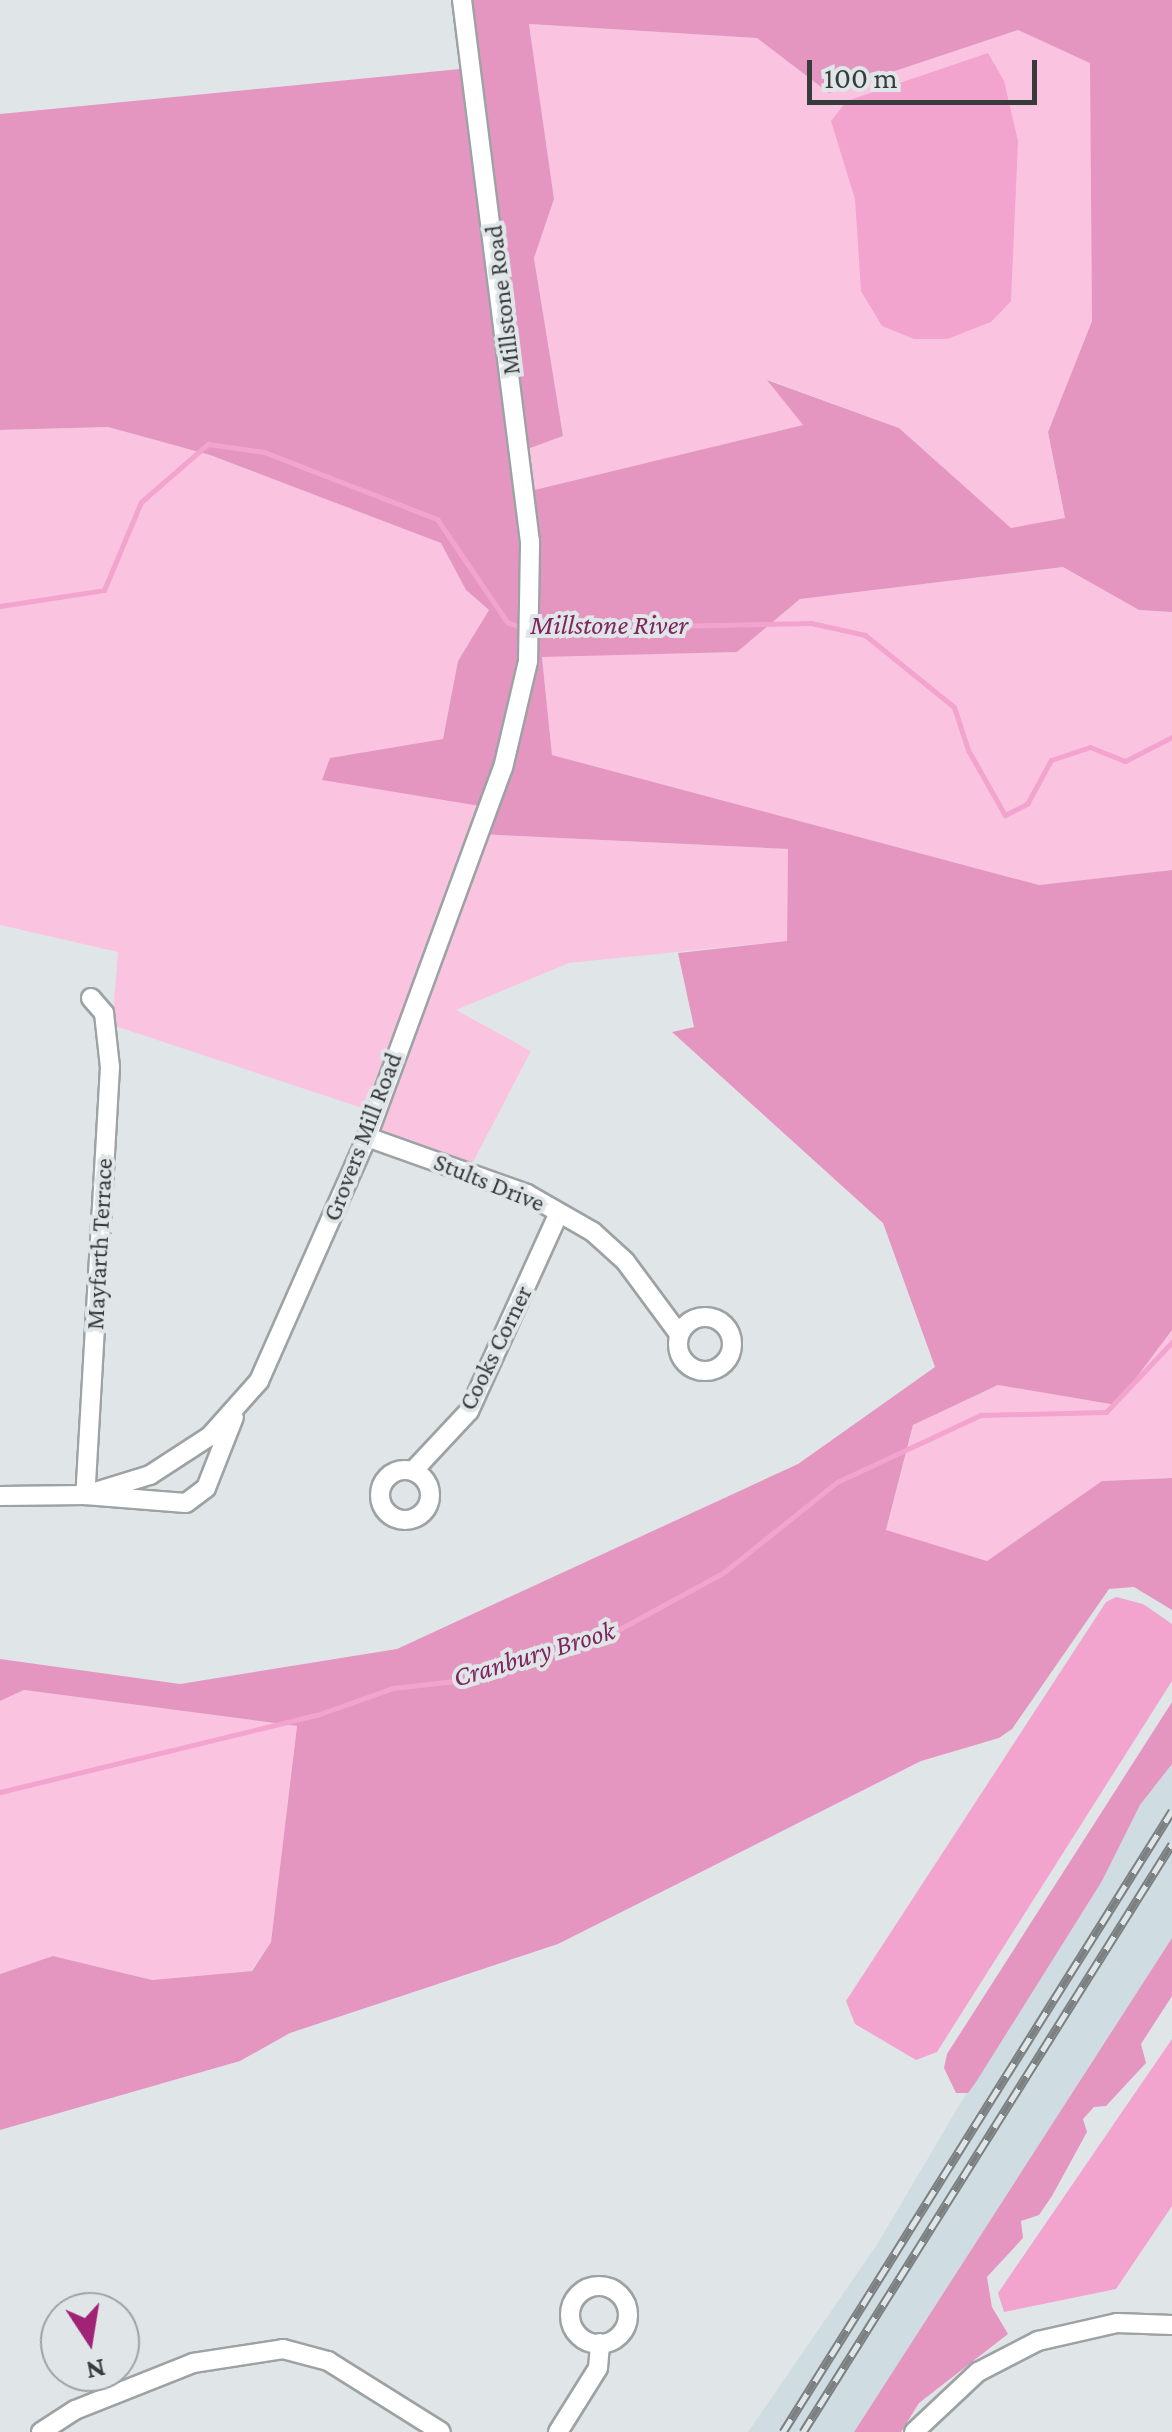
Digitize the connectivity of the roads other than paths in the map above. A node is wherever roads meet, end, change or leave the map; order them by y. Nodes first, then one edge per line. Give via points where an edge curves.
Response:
1 (462, 0) edge
2 (531, 602) joint
3 (91, 998) dead end
4 (367, 1137) junction
5 (559, 1213) junction
6 (680, 1334) dead end
7 (236, 1412) junction
8 (413, 1471) dead end
9 (86, 1495) junction
10 (0, 1496) edge
11 (1172, 2325) edge
12 (600, 2344) dead end
13 (41, 2432) edge
14 (441, 2432) edge
15 (558, 2432) edge
16 (914, 2432) edge

1 - 2 street, Millstone Road via 520,439
2 - 4 street, Grovers Mill Road via 528,660 503,768
3 - 9 street, Mayfarth Terrace via 104,1012 110,1067
4 - 5 street, Stults Drive via 527,1194
4 - 7 street, Grovers Mill Road via 275,1353
5 - 6 street, Stults Drive via 626,1260
5 - 8 street, Cooks Corner via 486,1380
7 - 9 street, Grovers Mill Road via 184,1457
7 - 9 street via 206,1488 186,1503
9 - 10 street, Grovers Mill Road
11 - 16 street via 1117,2323 1038,2341 978,2372
12 - 15 street via 598,2368
13 - 14 street via 75,2410 193,2363 283,2349 328,2361

